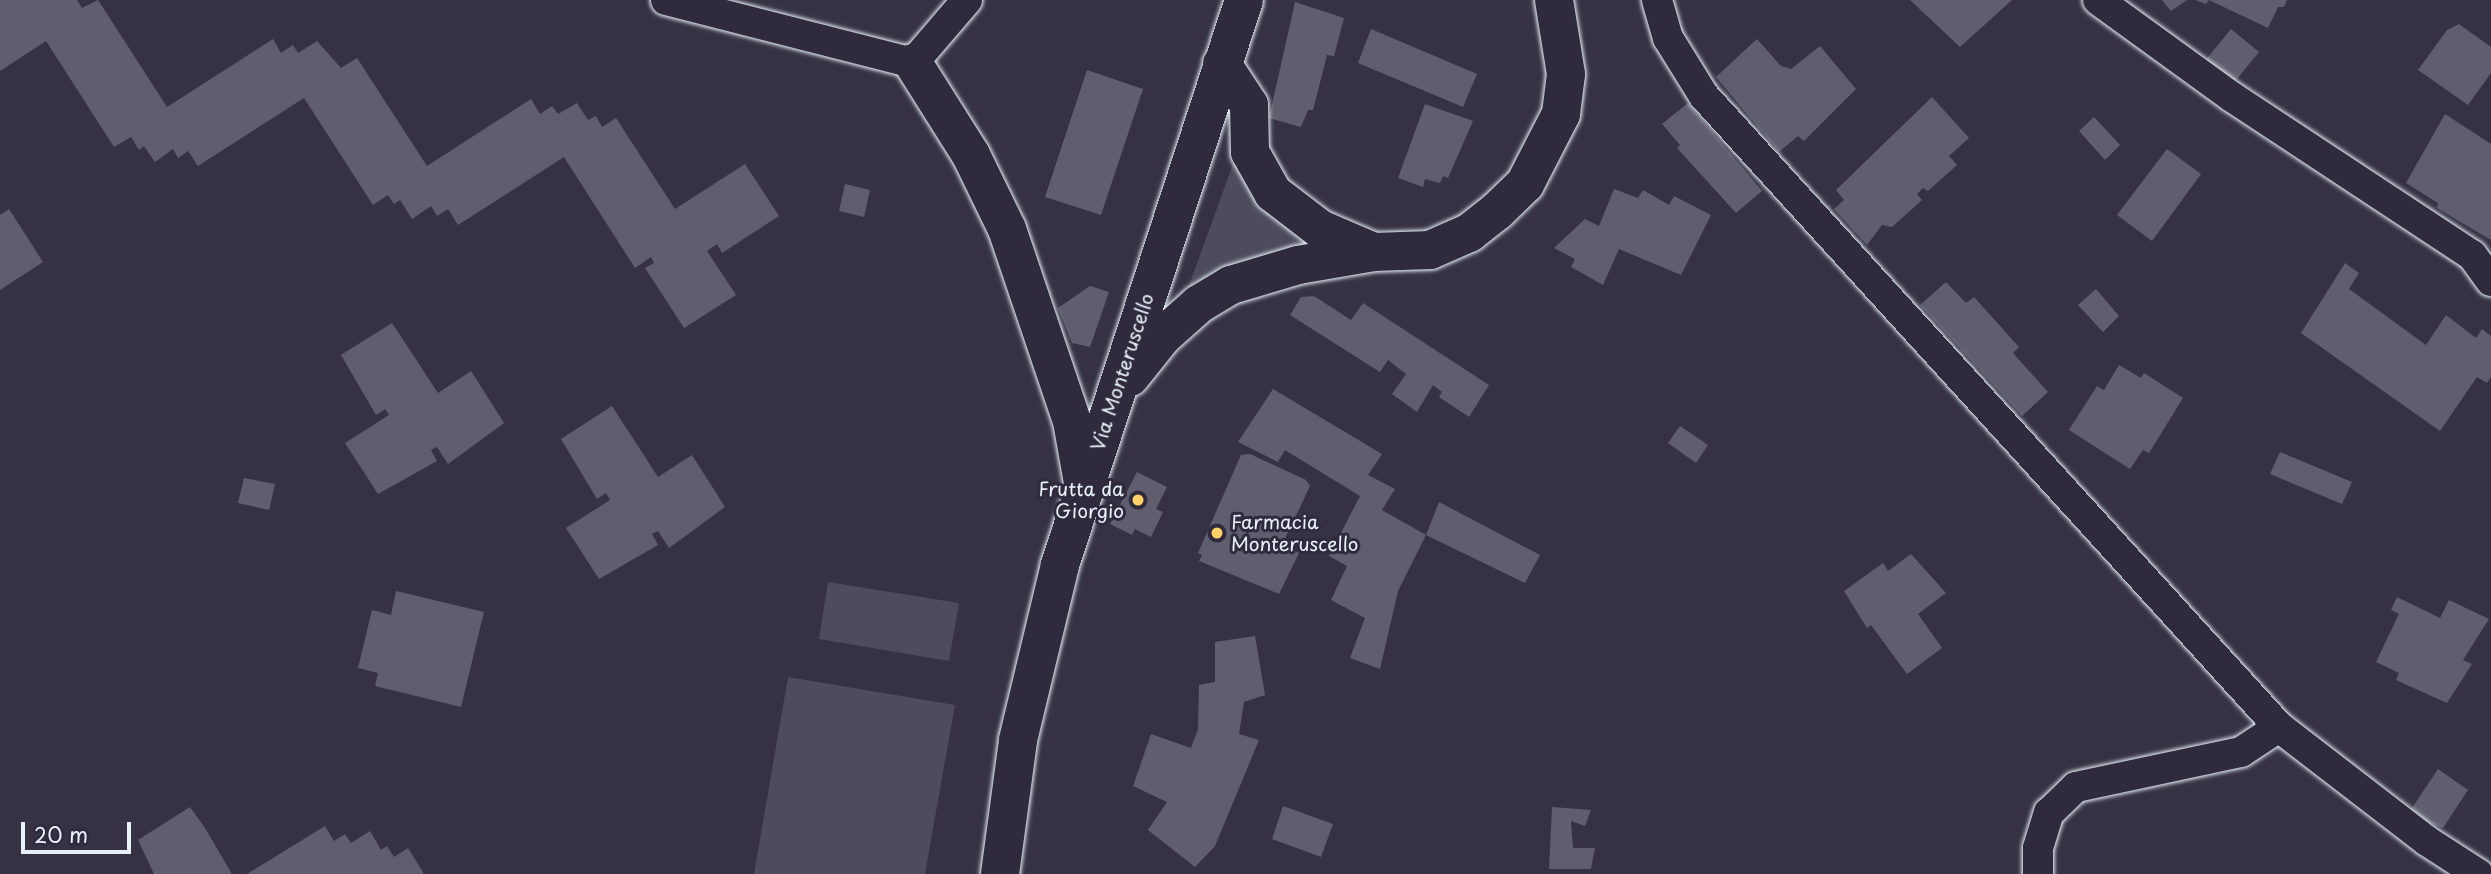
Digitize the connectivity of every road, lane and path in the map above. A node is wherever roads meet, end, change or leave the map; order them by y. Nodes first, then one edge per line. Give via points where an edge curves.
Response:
1 (666, 0) edge
2 (967, 0) edge
3 (1244, 0) edge
4 (1553, 0) edge
5 (1657, 0) edge
6 (2098, 0) edge
7 (912, 63) junction
8 (1222, 64) junction
9 (1374, 252) junction
10 (2487, 290) edge
11 (1114, 398) junction
12 (1083, 485) junction
13 (2279, 727) junction
14 (1000, 874) edge
15 (2038, 874) edge
16 (2478, 874) edge

1 - 7 street
2 - 7 street
3 - 8 street, Via Monteruscello
4 - 9 street via 1566,74 1562,114 1546,152 1525,184 1469,233 1430,250
5 - 13 street via 1668,38 1704,96
6 - 10 street via 2243,105 2472,255
7 - 12 street via 971,155 1007,229 1072,421
8 - 9 street via 1249,106 1250,152 1273,194 1320,229
8 - 11 street, Via Monteruscello
9 - 11 street via 1277,270 1231,285 1199,304 1163,335
11 - 12 street, Via Monteruscello
12 - 14 street, Via Monteruscello via 1018,740
13 - 15 street via 2241,752 2076,787 2049,813 2038,848
13 - 16 street via 2427,841

